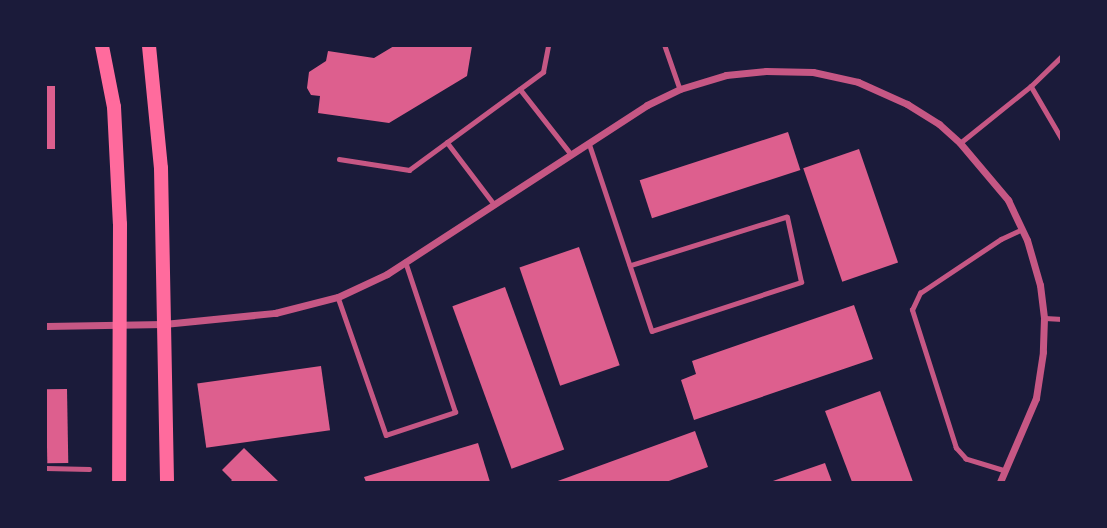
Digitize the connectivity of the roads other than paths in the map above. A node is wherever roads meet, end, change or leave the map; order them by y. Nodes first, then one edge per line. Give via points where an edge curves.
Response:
1 (102, 46) edge
2 (149, 46) edge
3 (548, 46) edge
4 (665, 46) edge
5 (1062, 56) edge
6 (1031, 86) junction
7 (520, 89) junction
8 (680, 89) junction
9 (1061, 139) edge
10 (447, 142) junction
11 (588, 143) junction
12 (960, 143) junction
13 (570, 154) junction
14 (339, 159) dead end
15 (494, 204) junction
16 (1022, 229) junction
17 (405, 262) junction
18 (630, 266) junction
19 (338, 297) junction
20 (1044, 318) junction
21 (1062, 319) edge
22 (119, 324) junction
23 (164, 324) junction
24 (46, 326) edge
25 (46, 468) edge
26 (89, 469) dead end
27 (1005, 471) junction
28 (119, 482) edge
29 (167, 482) edge
30 (1000, 482) edge

1 - 22 main road via 114,107
2 - 23 main road via 161,168
3 - 7 lane via 542,72
4 - 8 lane
5 - 6 lane
6 - 9 lane
6 - 12 lane
7 - 10 lane
7 - 13 lane
8 - 11 street
8 - 12 street via 726,75 813,72 858,82 907,104
10 - 14 lane via 409,170
10 - 15 lane
11 - 13 street
11 - 18 lane
12 - 16 street via 1007,200
13 - 15 street
15 - 17 street
16 - 20 street via 1040,285
16 - 27 lane via 920,293 912,310 956,448 966,458
17 - 19 street
17 - 19 lane via 455,412 387,435
18 - 18 lane via 652,331 801,282 787,216
19 - 23 street via 275,313
20 - 21 lane
20 - 27 street via 1035,398
22 - 23 street
22 - 24 street
22 - 28 main road
23 - 29 main road
25 - 26 lane
27 - 30 street

